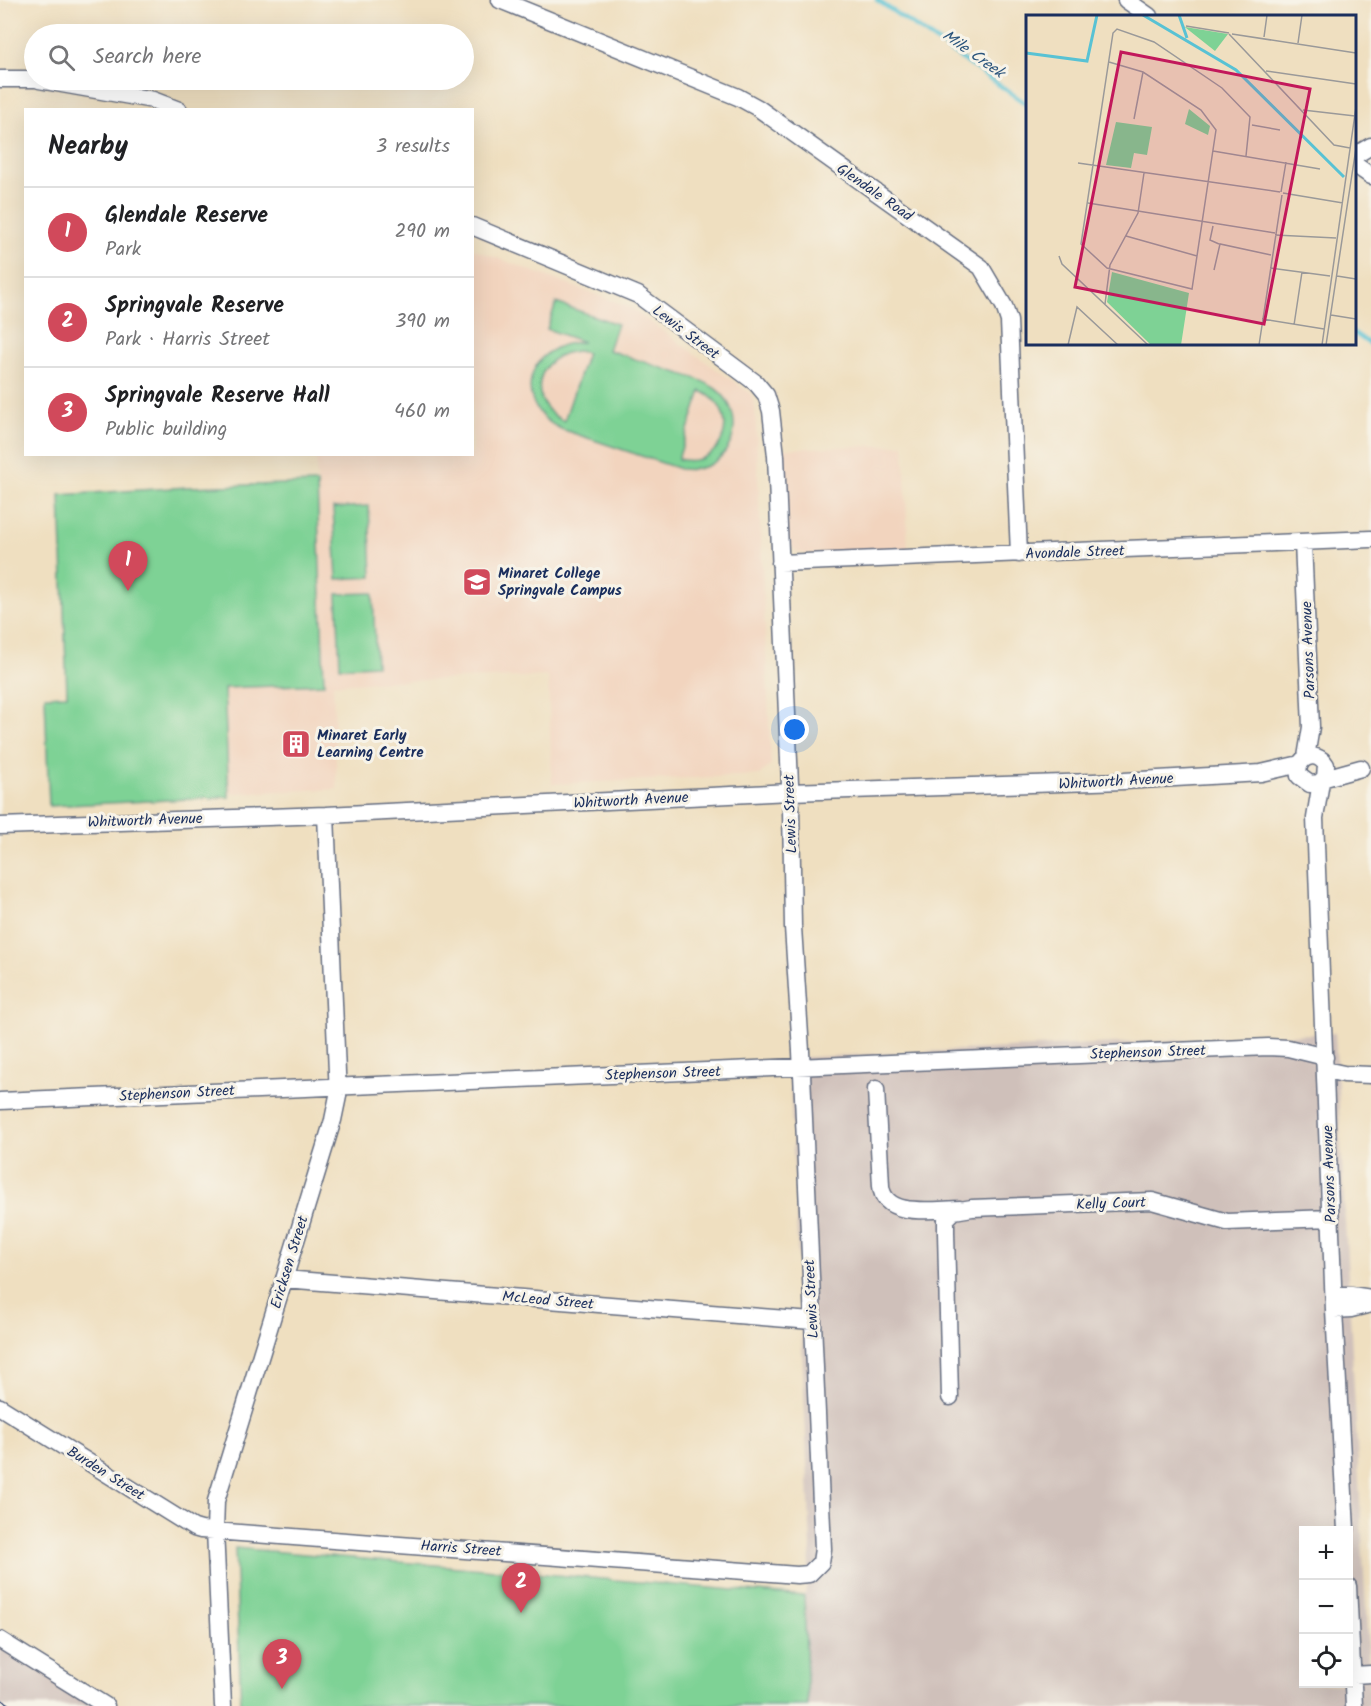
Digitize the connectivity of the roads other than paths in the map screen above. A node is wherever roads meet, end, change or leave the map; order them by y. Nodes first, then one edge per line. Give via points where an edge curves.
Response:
1 (500, 0) edge
2 (1126, 0) edge
3 (1148, 15) edge
4 (0, 79) edge
5 (24, 79) edge
6 (96, 90) edge
7 (175, 108) edge
8 (1371, 146) edge
9 (1356, 155) edge
10 (1356, 165) edge
11 (1371, 176) edge
12 (474, 227) edge
13 (1026, 330) edge
14 (1010, 331) junction
15 (1371, 539) edge
16 (1304, 542) junction
17 (1018, 554) junction
18 (780, 563) junction
19 (1366, 768) edge
20 (1313, 771) junction
21 (790, 792) junction
22 (326, 815) junction
23 (0, 826) edge
24 (1325, 1064) junction
25 (801, 1067) junction
26 (1371, 1075) edge
27 (338, 1086) junction
28 (876, 1089) dead end
29 (0, 1101) edge
30 (960, 1209) junction
31 (1330, 1218) junction
32 (284, 1280) junction
33 (1371, 1298) edge
34 (1334, 1303) junction
35 (1371, 1304) edge
36 (812, 1321) junction
37 (950, 1397) dead end
38 (0, 1407) edge
39 (1346, 1526) edge
40 (215, 1530) junction
41 (813, 1572) joint
42 (0, 1640) edge
43 (1371, 1674) edge
44 (1353, 1680) junction
45 (1371, 1684) edge
46 (106, 1706) edge
47 (223, 1706) edge
48 (1354, 1706) edge

1 - 14 street, Glendale Road via 758,108 981,267 1004,306
2 - 3 street
4 - 5 street
6 - 7 street
8 - 9 street
10 - 11 street
12 - 18 street, Lewis Street via 638,295 766,394 776,456
13 - 14 street
14 - 17 street, Glendale Road
15 - 16 street, Avondale Street
16 - 17 street, Avondale Street
16 - 20 street, Parsons Avenue
17 - 18 street, Avondale Street
18 - 21 street, Lewis Street
19 - 20 street, Whitworth Avenue
20 - 21 street, Whitworth Avenue
20 - 24 street, Parsons Avenue
21 - 22 street, Whitworth Avenue
21 - 25 street, Lewis Street
22 - 23 street, Whitworth Avenue
22 - 27 street, Ericksen Street
24 - 25 street, Stephenson Street via 1288,1048 1268,1047
24 - 26 street, Stephenson Street via 1344,1074
24 - 31 street, Parsons Avenue
25 - 27 street, Stephenson Street
25 - 36 street, Lewis Street
27 - 29 street, Stephenson Street
27 - 32 street, Ericksen Street via 333,1120
28 - 30 street, Kelly Court via 881,1186 886,1202 905,1209
30 - 31 street, Kelly Court via 1152,1202 1227,1222
30 - 37 street via 946,1219
31 - 34 street, Parsons Avenue
32 - 36 street, McLeod Street
32 - 40 street, Ericksen Street via 216,1501
33 - 34 street via 1351,1295
34 - 35 street via 1351,1309
34 - 39 street, Parsons Avenue
36 - 41 street, Lewis Street via 823,1549 821,1562
38 - 40 street, Burden Street via 194,1528
40 - 41 street, Harris Street via 797,1575
40 - 47 street, Ericksen Street
42 - 46 street
43 - 44 street
44 - 45 street
44 - 48 street

